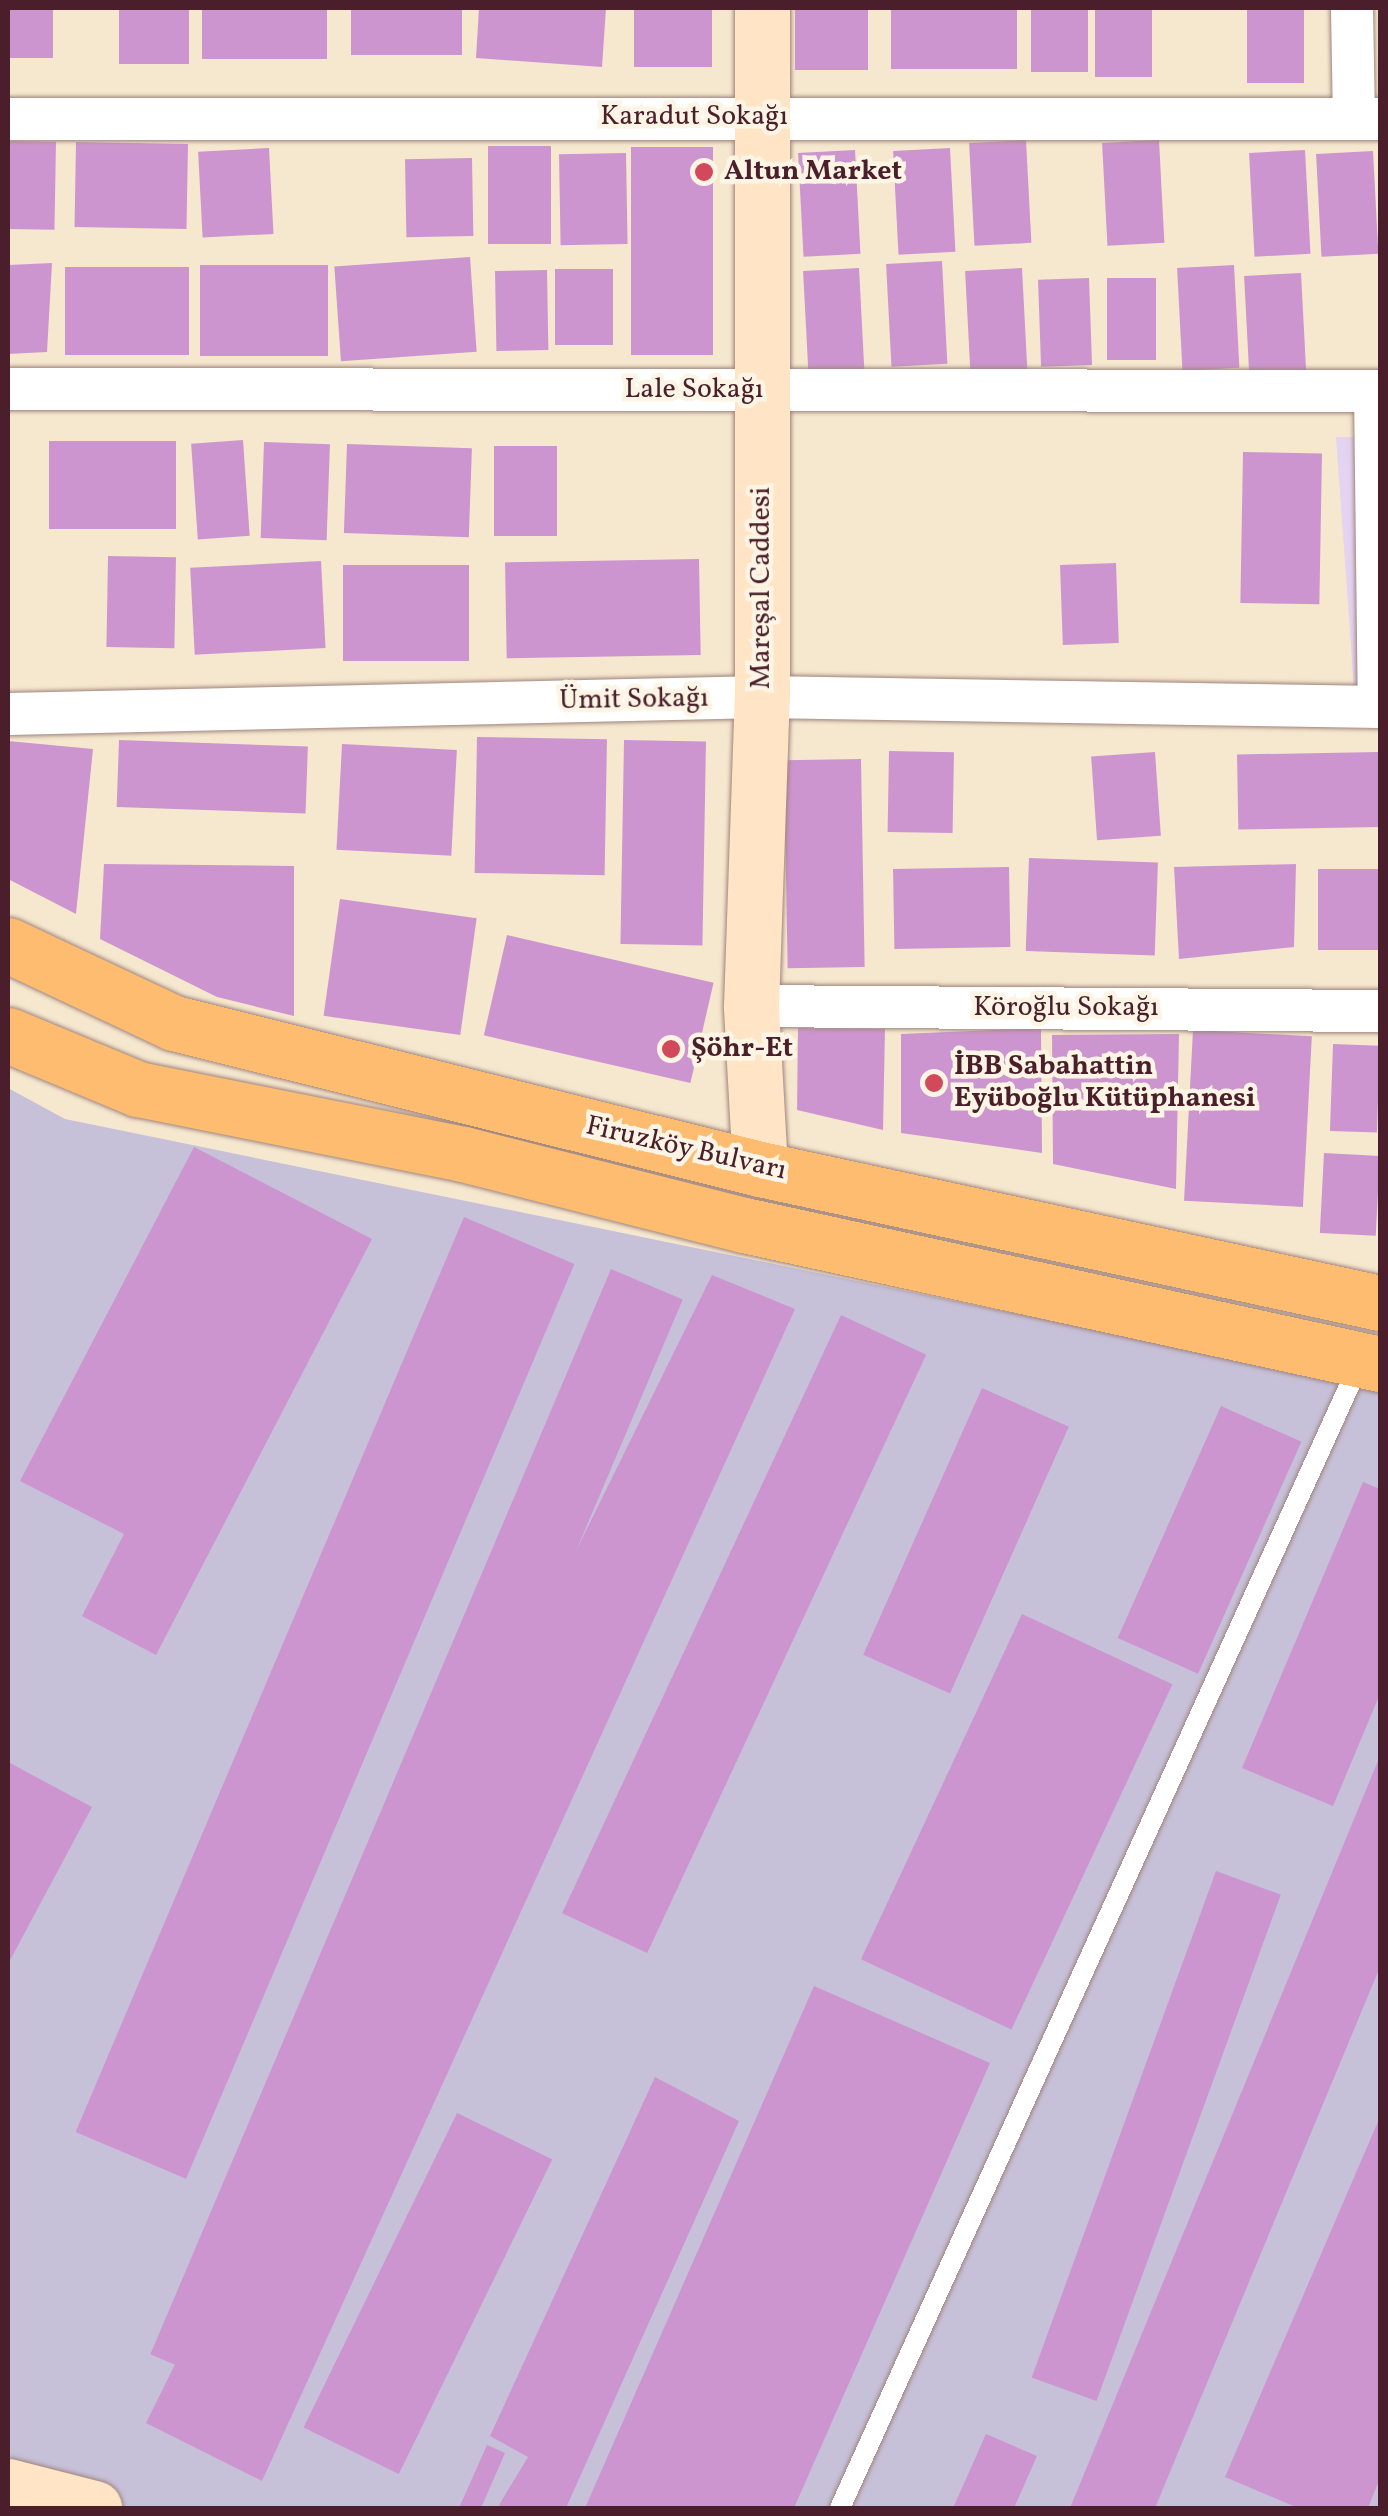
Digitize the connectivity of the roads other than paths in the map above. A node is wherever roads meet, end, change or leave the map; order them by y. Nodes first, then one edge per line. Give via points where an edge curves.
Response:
1 (762, 8) edge
2 (1352, 8) edge
3 (762, 117) junction
4 (8, 119) edge
5 (1368, 119) edge
6 (8, 389) edge
7 (762, 390) junction
8 (1378, 392) edge
9 (762, 697) junction
10 (1380, 707) edge
11 (8, 714) edge
12 (8, 945) edge
13 (750, 1006) junction
14 (1380, 1011) edge
15 (8, 1035) edge
16 (760, 1169) junction
17 (832, 1245) junction
18 (1380, 1303) edge
19 (1371, 1362) edge
20 (8, 2486) edge
21 (94, 2508) edge
22 (840, 2508) edge

1 - 3 street, Mareşal Caddesi
2 - 5 street
3 - 4 street, Karadut Sokağı
3 - 5 street, Karadut Sokağı
3 - 7 street, Mareşal Caddesi
6 - 7 street, Lale Sokağı
7 - 8 street, Lale Sokağı
7 - 9 street, Mareşal Caddesi
8 - 10 street
9 - 10 street, Ümit Sokağı
9 - 11 street, Ümit Sokağı
9 - 13 street, Mareşal Caddesi
12 - 16 main road, Firuzköy Bulvarı via 174,1022
13 - 14 street, Köroğlu Sokağı
13 - 16 street, Mareşal Caddesi
15 - 17 main road, Firuzköy Bulvarı via 138,1090 463,1154
16 - 17 main road via 794,1229
16 - 18 main road, Firuzköy Bulvarı
17 - 19 main road, Firuzköy Bulvarı
19 - 22 lane
20 - 21 street

